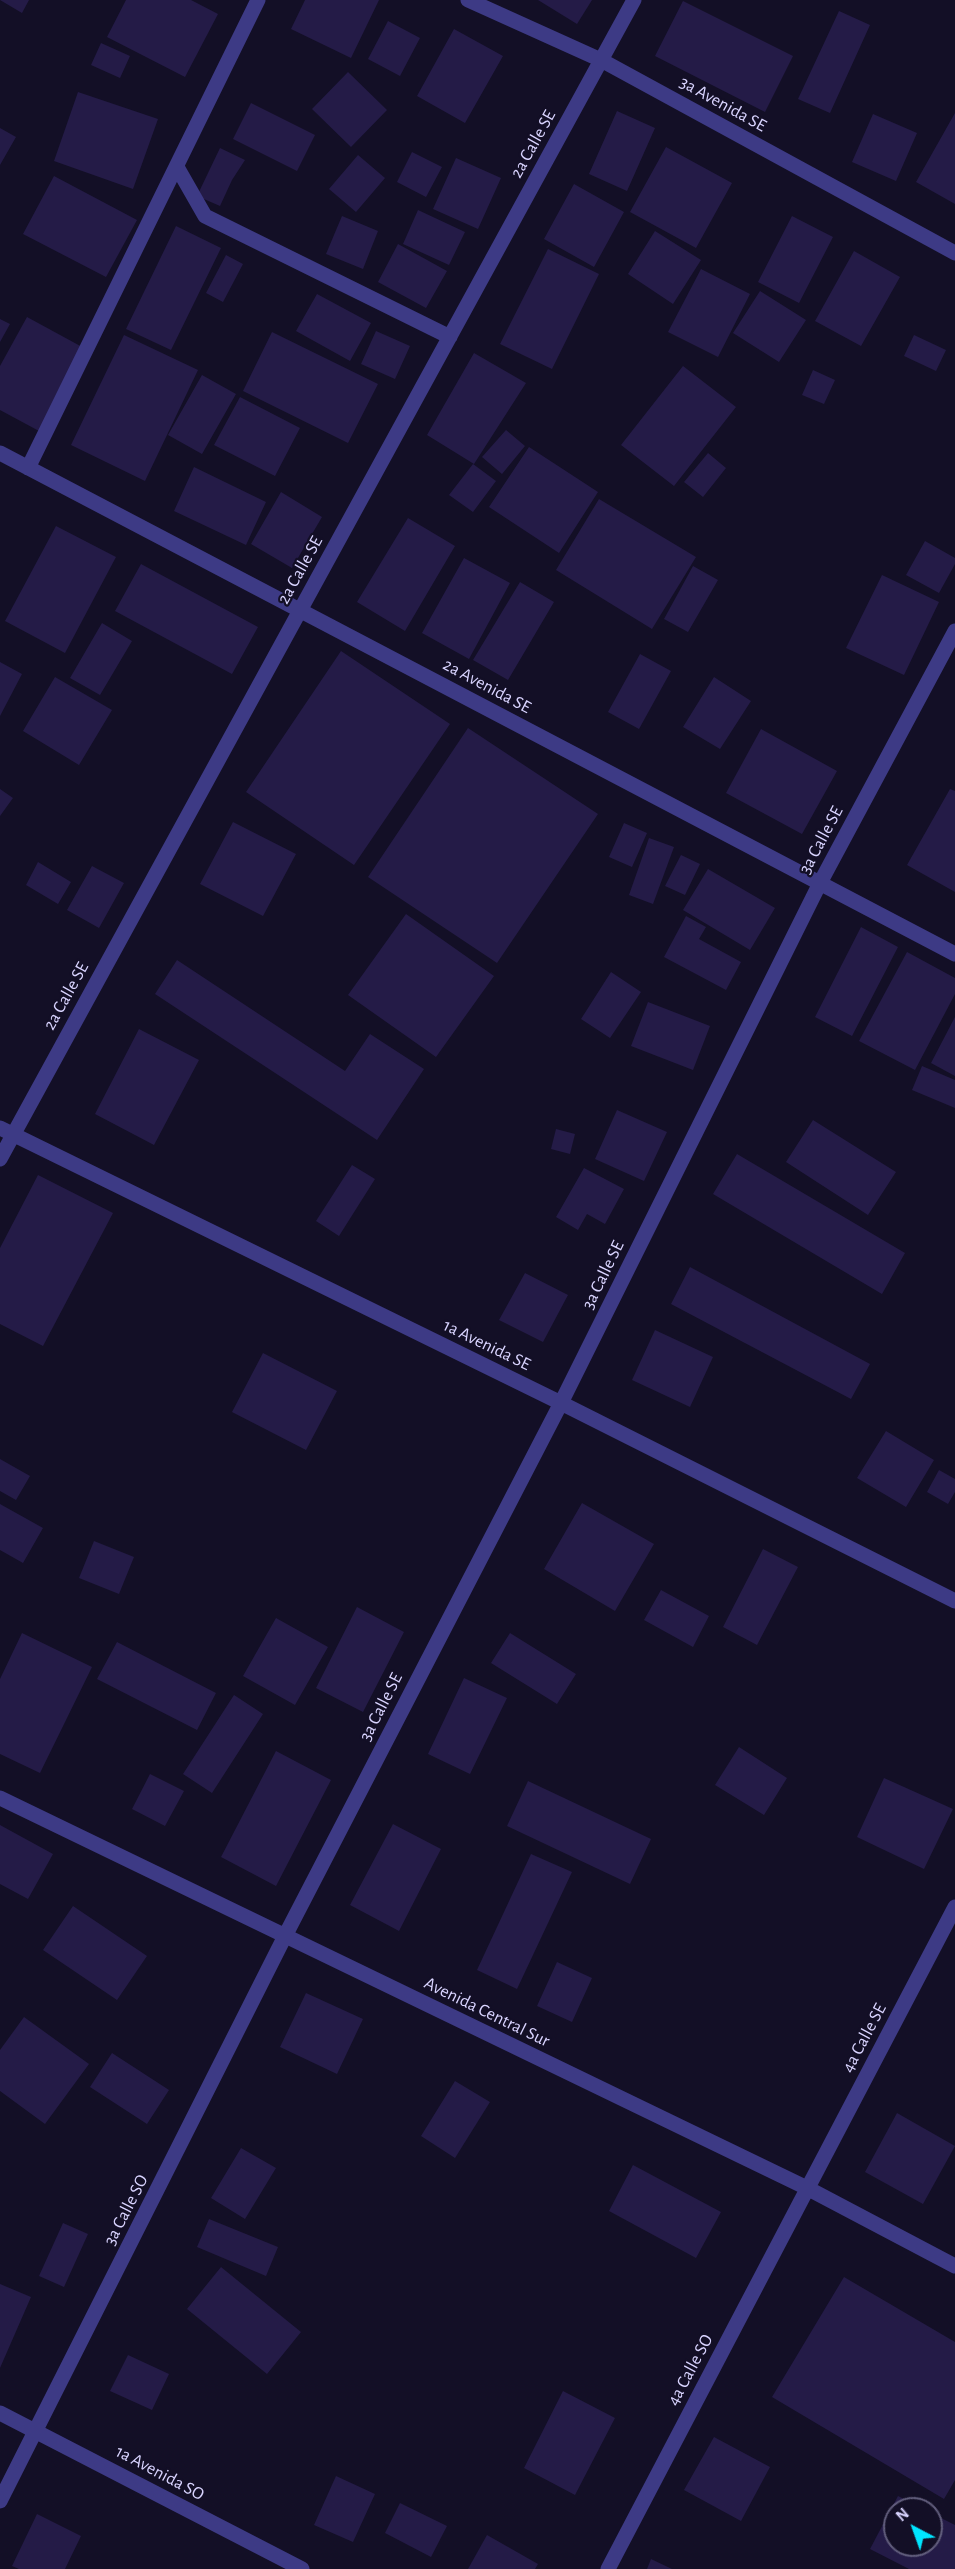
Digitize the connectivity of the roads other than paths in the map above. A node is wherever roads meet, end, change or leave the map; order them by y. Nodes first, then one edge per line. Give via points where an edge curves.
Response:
1 (258, 0) edge
2 (468, 0) edge
3 (633, 0) edge
4 (601, 60) junction
5 (177, 167) junction
6 (955, 253) edge
7 (450, 337) junction
8 (0, 453) edge
9 (28, 468) junction
10 (300, 610) junction
11 (955, 631) edge
12 (820, 883) junction
13 (955, 954) edge
14 (6, 1131) edge
15 (0, 1159) edge
16 (561, 1403) junction
17 (955, 1601) edge
18 (0, 1798) edge
19 (955, 1907) edge
20 (285, 1936) junction
21 (807, 2188) junction
22 (955, 2266) edge
23 (0, 2413) edge
24 (37, 2430) junction
25 (0, 2502) edge
26 (302, 2569) edge
27 (608, 2569) edge

1 - 5 street
2 - 4 street, 3a Avenida SE
3 - 4 street, 2a Calle SE
4 - 6 street, 3a Avenida SE
4 - 7 street, 2a Calle SE
5 - 7 street via 205,216
5 - 9 street
7 - 10 street, 2a Calle SE
8 - 9 street, 2a Avenida SE
9 - 10 street, 2a Avenida SE
10 - 12 street, 2a Avenida SE
10 - 14 street, 2a Calle SE
11 - 12 street, 3a Calle SE
12 - 13 street, 2a Avenida SE
12 - 16 street, 3a Calle SE
14 - 15 street, 2a Calle SE
14 - 16 street, 1a Avenida SE
16 - 17 street, 1a Avenida SE
16 - 20 street, 3a Calle SE
18 - 20 street, Avenida Central Sur
19 - 21 street, 4a Calle SE
20 - 21 street, Avenida Central Sur
20 - 24 street, 3a Calle SO
21 - 22 street, Avenida Central Sur
21 - 27 street, 4a Calle SO
23 - 24 street, 1a Avenida SO
24 - 25 street, 3a Calle SO
24 - 26 street, 1a Avenida SO

